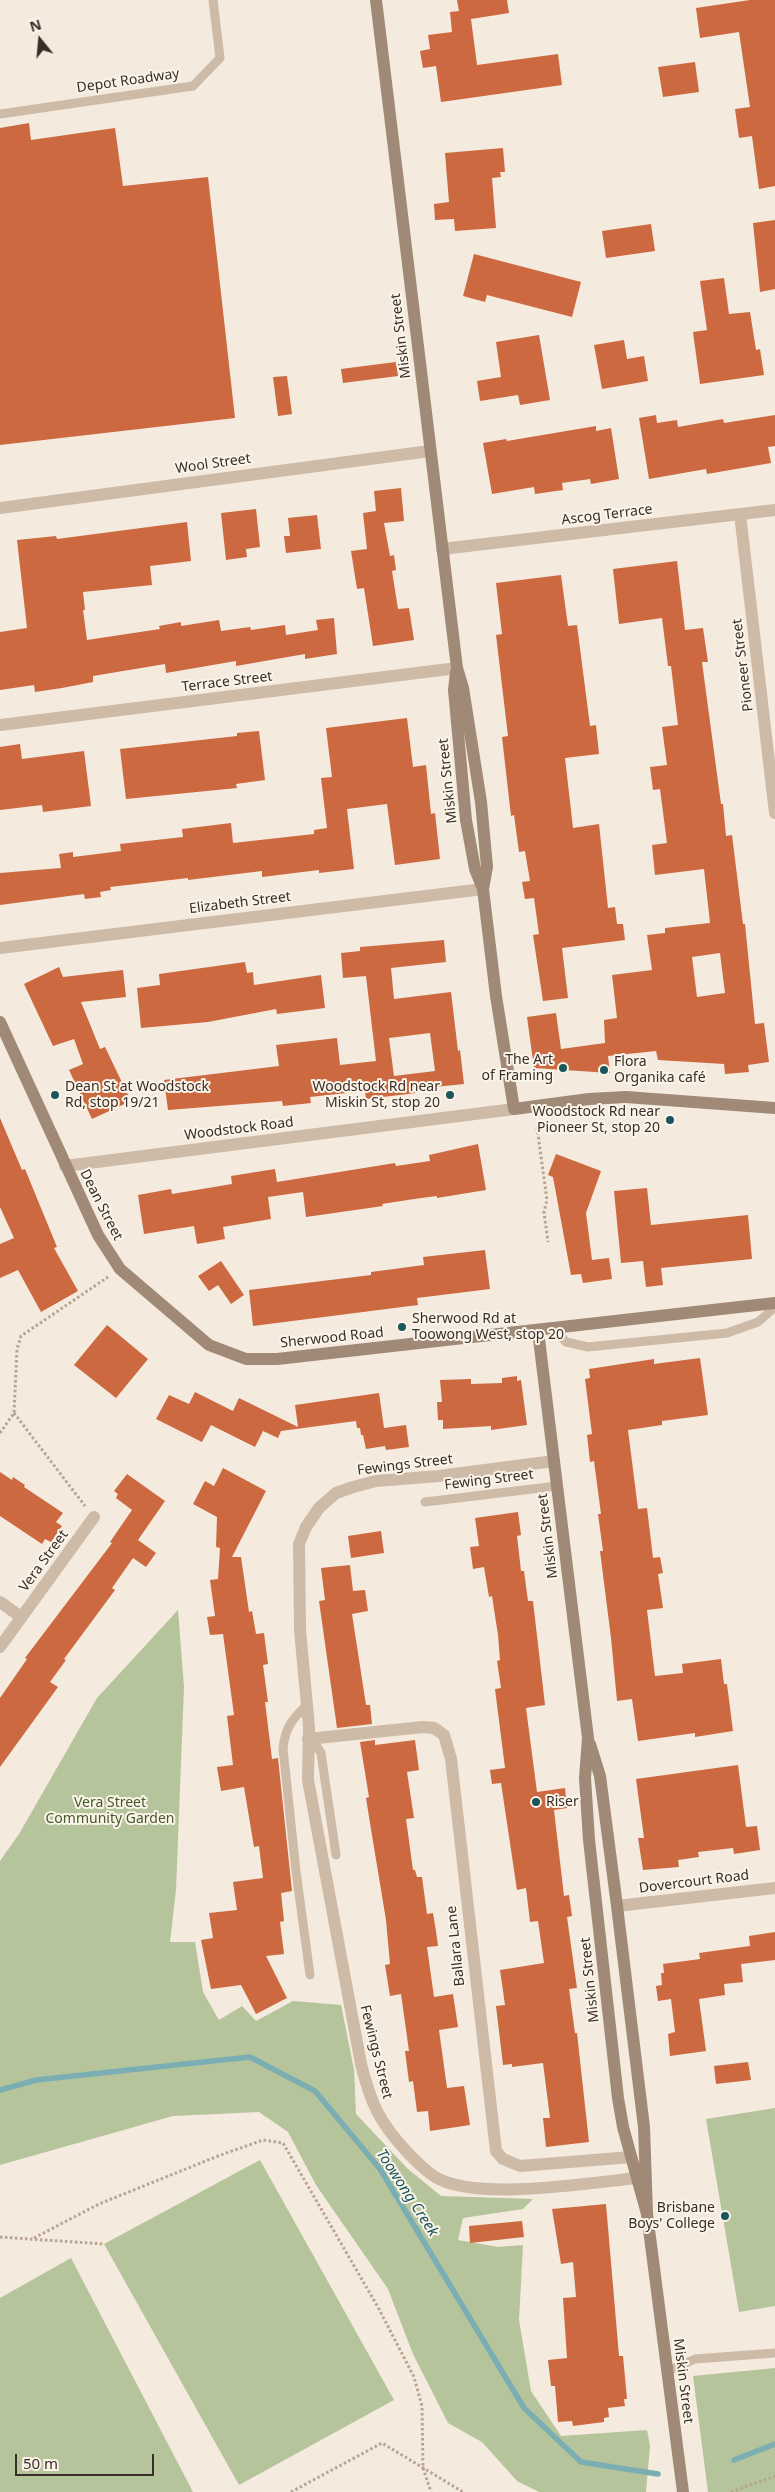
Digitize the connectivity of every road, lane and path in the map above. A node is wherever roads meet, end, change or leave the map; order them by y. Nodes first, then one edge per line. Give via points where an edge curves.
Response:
1 (213, 0) edge
2 (376, 0) edge
3 (0, 114) edge
4 (430, 451) junction
5 (0, 508) edge
6 (775, 510) edge
7 (740, 514) junction
8 (442, 550) junction
9 (457, 668) junction
10 (0, 725) edge
11 (775, 813) edge
12 (483, 889) junction
13 (0, 948) edge
14 (0, 1022) edge
15 (775, 1108) edge
16 (514, 1109) junction
17 (537, 1127) dead end
18 (65, 1166) junction
19 (548, 1242) dead end
20 (120, 1269) junction
21 (775, 1303) edge
22 (775, 1307) edge
23 (555, 1329) junction
24 (538, 1330) junction
25 (232, 1355) joint
26 (14, 1413) junction
27 (0, 1432) edge
28 (554, 1461) junction
29 (557, 1486) junction
30 (425, 1502) dead end
31 (94, 1517) joint
32 (0, 1602) edge
33 (21, 1617) junction
34 (0, 1647) edge
35 (307, 1705) junction
36 (588, 1738) junction
37 (308, 1739) junction
38 (336, 1855) dead end
39 (775, 1888) edge
40 (617, 1906) junction
41 (310, 1975) dead end
42 (631, 2157) junction
43 (637, 2178) junction
44 (647, 2214) junction
45 (0, 2237) edge
46 (34, 2238) junction
47 (104, 2244) dead end
48 (775, 2353) edge
49 (666, 2372) junction
50 (423, 2468) junction
51 (775, 2476) edge
52 (291, 2492) edge
53 (431, 2492) edge
54 (463, 2492) edge
55 (683, 2492) edge
56 (731, 2492) edge

1 - 3 lane, Depot Roadway via 220,58 194,86
2 - 4 street, Miskin Street
4 - 5 street, Wool Street
4 - 8 street, Miskin Street
6 - 7 street, Ascog Terrace
7 - 8 street, Ascog Terrace
7 - 11 street, Pioneer Street
8 - 9 street, Miskin Street
9 - 10 street, Terrace Street
9 - 12 street, Miskin Street via 481,802 487,867
12 - 13 street, Elizabeth Street
12 - 16 street, Miskin Street
14 - 18 street, Dean Street
15 - 16 street, Woodstock Road via 626,1098 589,1099
16 - 18 street, Woodstock Road
17 - 19 path via 547,1200 544,1212
18 - 20 street, Dean Street via 98,1236
20 - 25 street, Dean Street via 198,1338
20 - 26 path via 21,1336 17,1349
21 - 23 street, Sherwood Road
22 - 23 lane via 758,1322 727,1333 588,1347 566,1342
23 - 24 street, Sherwood Road
24 - 25 street, Sherwood Road via 277,1360
24 - 28 street, Miskin Street
26 - 27 path
26 - 31 path
28 - 29 street, Miskin Street
28 - 35 street, Fewings Street via 376,1481 336,1494 319,1508 299,1544 298,1559
29 - 30 lane, Fewing Street
29 - 36 street, Miskin Street
31 - 33 street, Vera Street
32 - 33 street
33 - 34 street, Vera Street
35 - 37 street, Fewings Street
35 - 41 lane via 290,1723 283,1749
36 - 40 street, Miskin Street via 600,1776
36 - 42 street, Miskin Street via 585,1778 589,1840 618,2098
37 - 38 lane via 321,1754
37 - 42 street, Ballara Lane via 423,1727 434,1728 444,1735 451,1759 496,2151 502,2159 520,2166
37 - 43 street, Fewings Street via 309,1788 360,2064 369,2096 390,2134 436,2178 468,2187 511,2189
39 - 40 street, Dovercourt Road
40 - 44 street, Miskin Street via 644,2127
42 - 43 street, Miskin Street
43 - 44 street, Miskin Street
44 - 49 street, Miskin Street
45 - 46 path
46 - 47 path
46 - 50 path via 99,2204 218,2156 264,2140 283,2143 414,2376 422,2406
48 - 49 lane via 694,2359
49 - 55 street, Miskin Street
50 - 52 path via 382,2443
50 - 53 path
50 - 54 path
51 - 56 path

